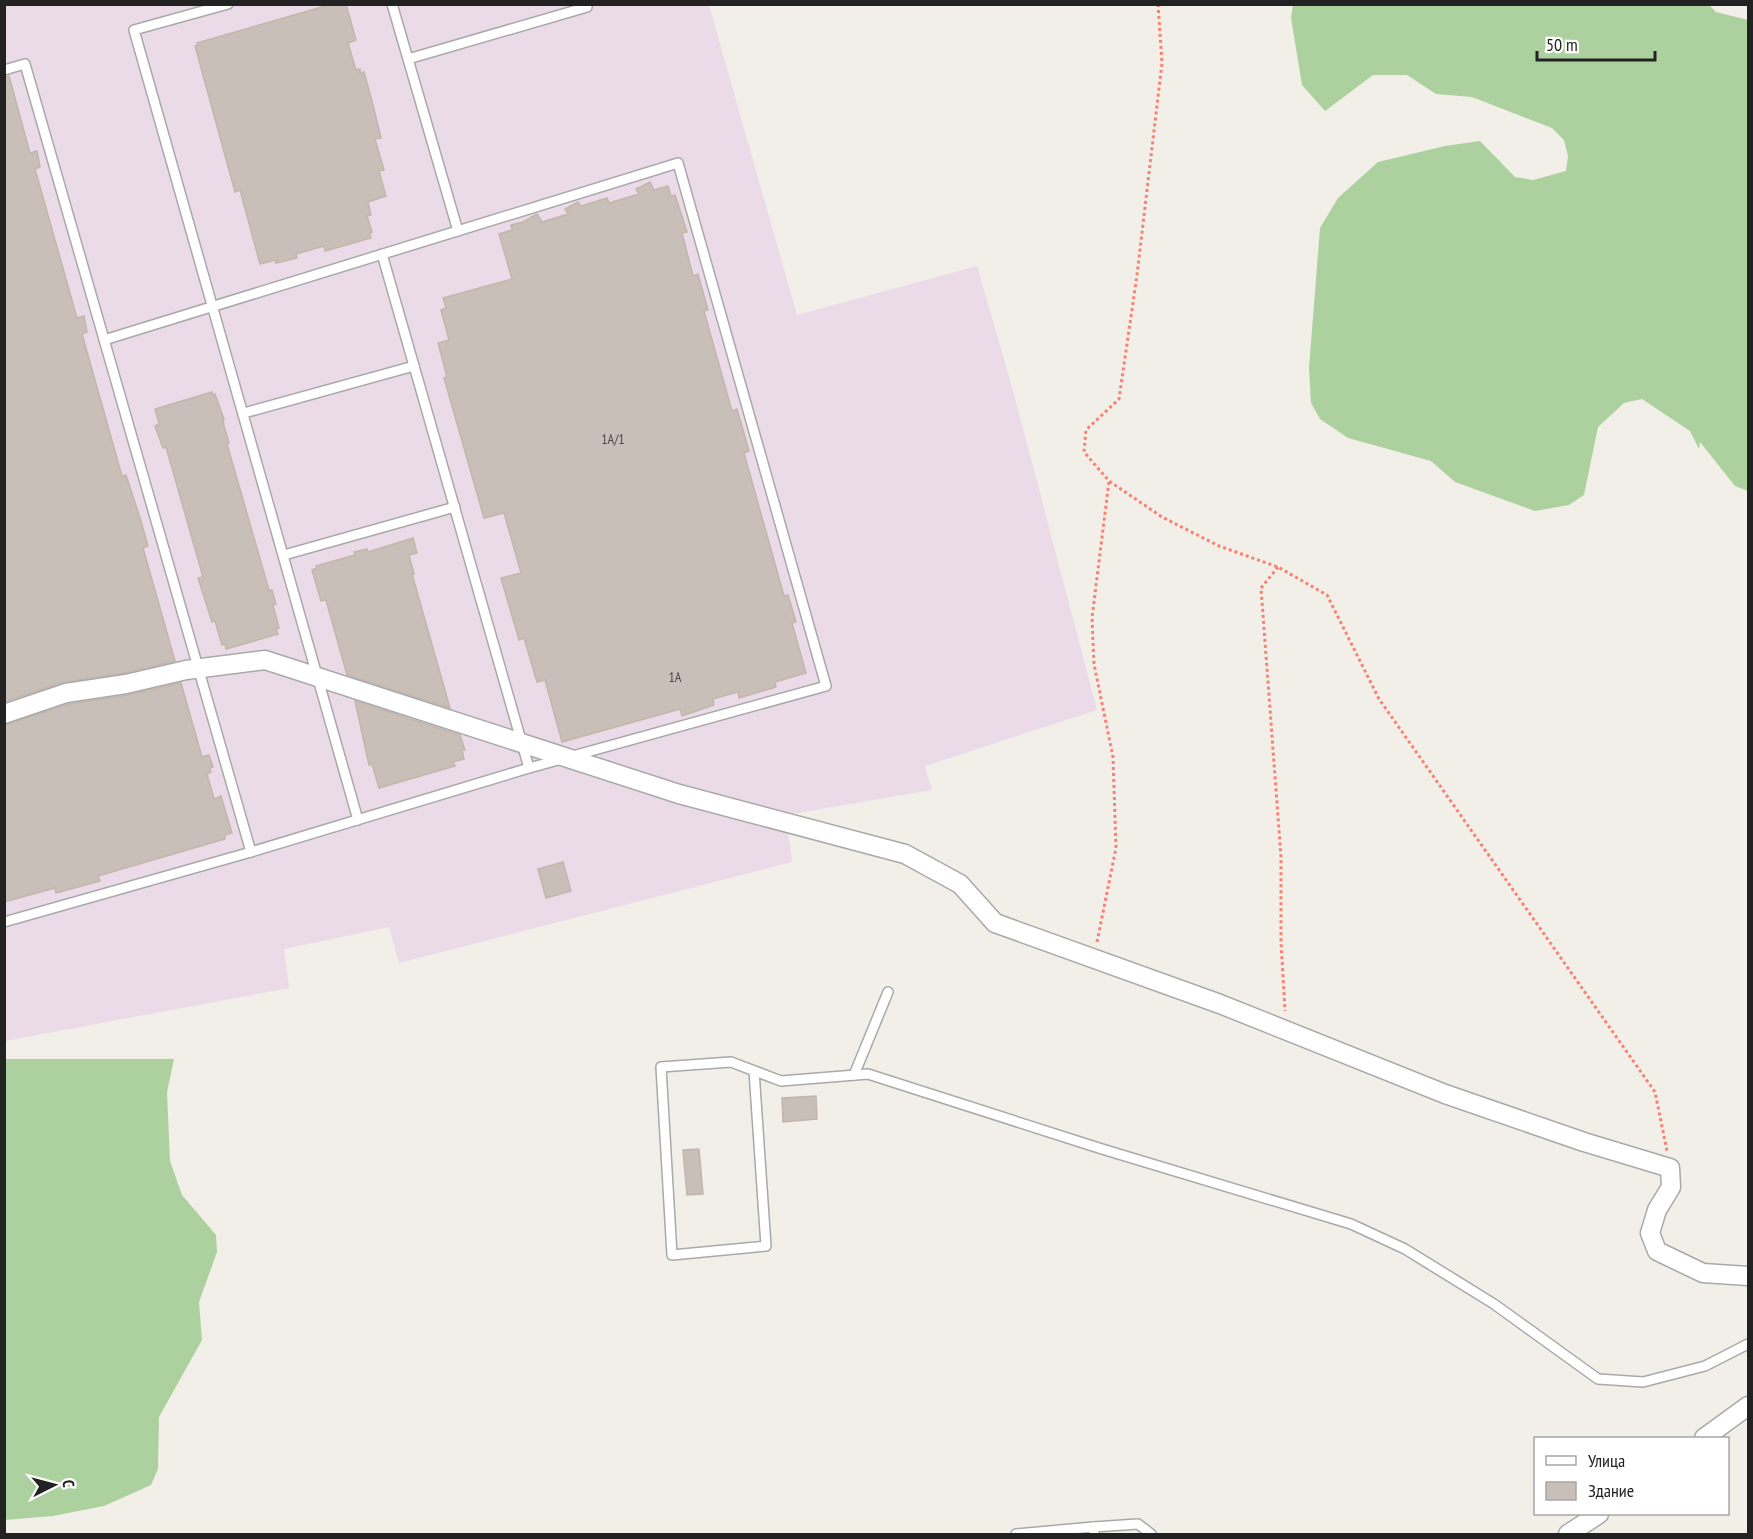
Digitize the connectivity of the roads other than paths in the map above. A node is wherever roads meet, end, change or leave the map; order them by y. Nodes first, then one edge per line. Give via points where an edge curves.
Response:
1 (228, 4) edge
2 (392, 4) edge
3 (587, 7) dead end
4 (408, 59) junction
5 (4, 70) edge
6 (458, 231) junction
7 (382, 254) junction
8 (214, 306) junction
9 (104, 339) junction
10 (414, 366) junction
11 (244, 413) junction
12 (455, 507) junction
13 (284, 555) junction
14 (4, 714) edge
15 (529, 768) junction
16 (358, 820) junction
17 (251, 852) junction
18 (4, 922) edge
19 (888, 992) dead end
20 (754, 1071) junction
21 (855, 1075) junction
22 (1749, 1276) edge
23 (1749, 1344) edge
24 (1749, 1406) edge
25 (1705, 1437) edge
26 (1597, 1515) edge
27 (1094, 1531) edge
28 (1016, 1534) edge
29 (1150, 1534) edge
30 (1568, 1534) edge

1 - 8 lane via 134,30
2 - 4 lane
3 - 4 lane
4 - 6 lane
5 - 9 lane via 25,64
6 - 7 lane
6 - 15 lane via 678,163 826,686
7 - 8 lane
7 - 10 lane
8 - 9 lane
8 - 11 lane
9 - 17 lane
10 - 11 lane
10 - 12 lane
11 - 13 lane
12 - 13 lane
12 - 15 lane
13 - 16 lane
14 - 22 street via 66,693 186,670 265,660 679,794 905,854 960,884 995,923 1286,1030 1445,1094 1670,1167 1671,1188 1657,1210 1650,1233 1656,1251 1703,1274
15 - 16 lane
16 - 17 lane
17 - 18 lane
19 - 21 lane
20 - 20 lane via 766,1246 672,1256 661,1067 731,1062
20 - 21 lane via 781,1081
21 - 23 lane via 868,1074 1351,1224 1405,1249 1484,1298 1598,1379 1643,1382 1705,1366
24 - 25 street
26 - 30 street
27 - 28 lane
27 - 29 lane via 1138,1524

